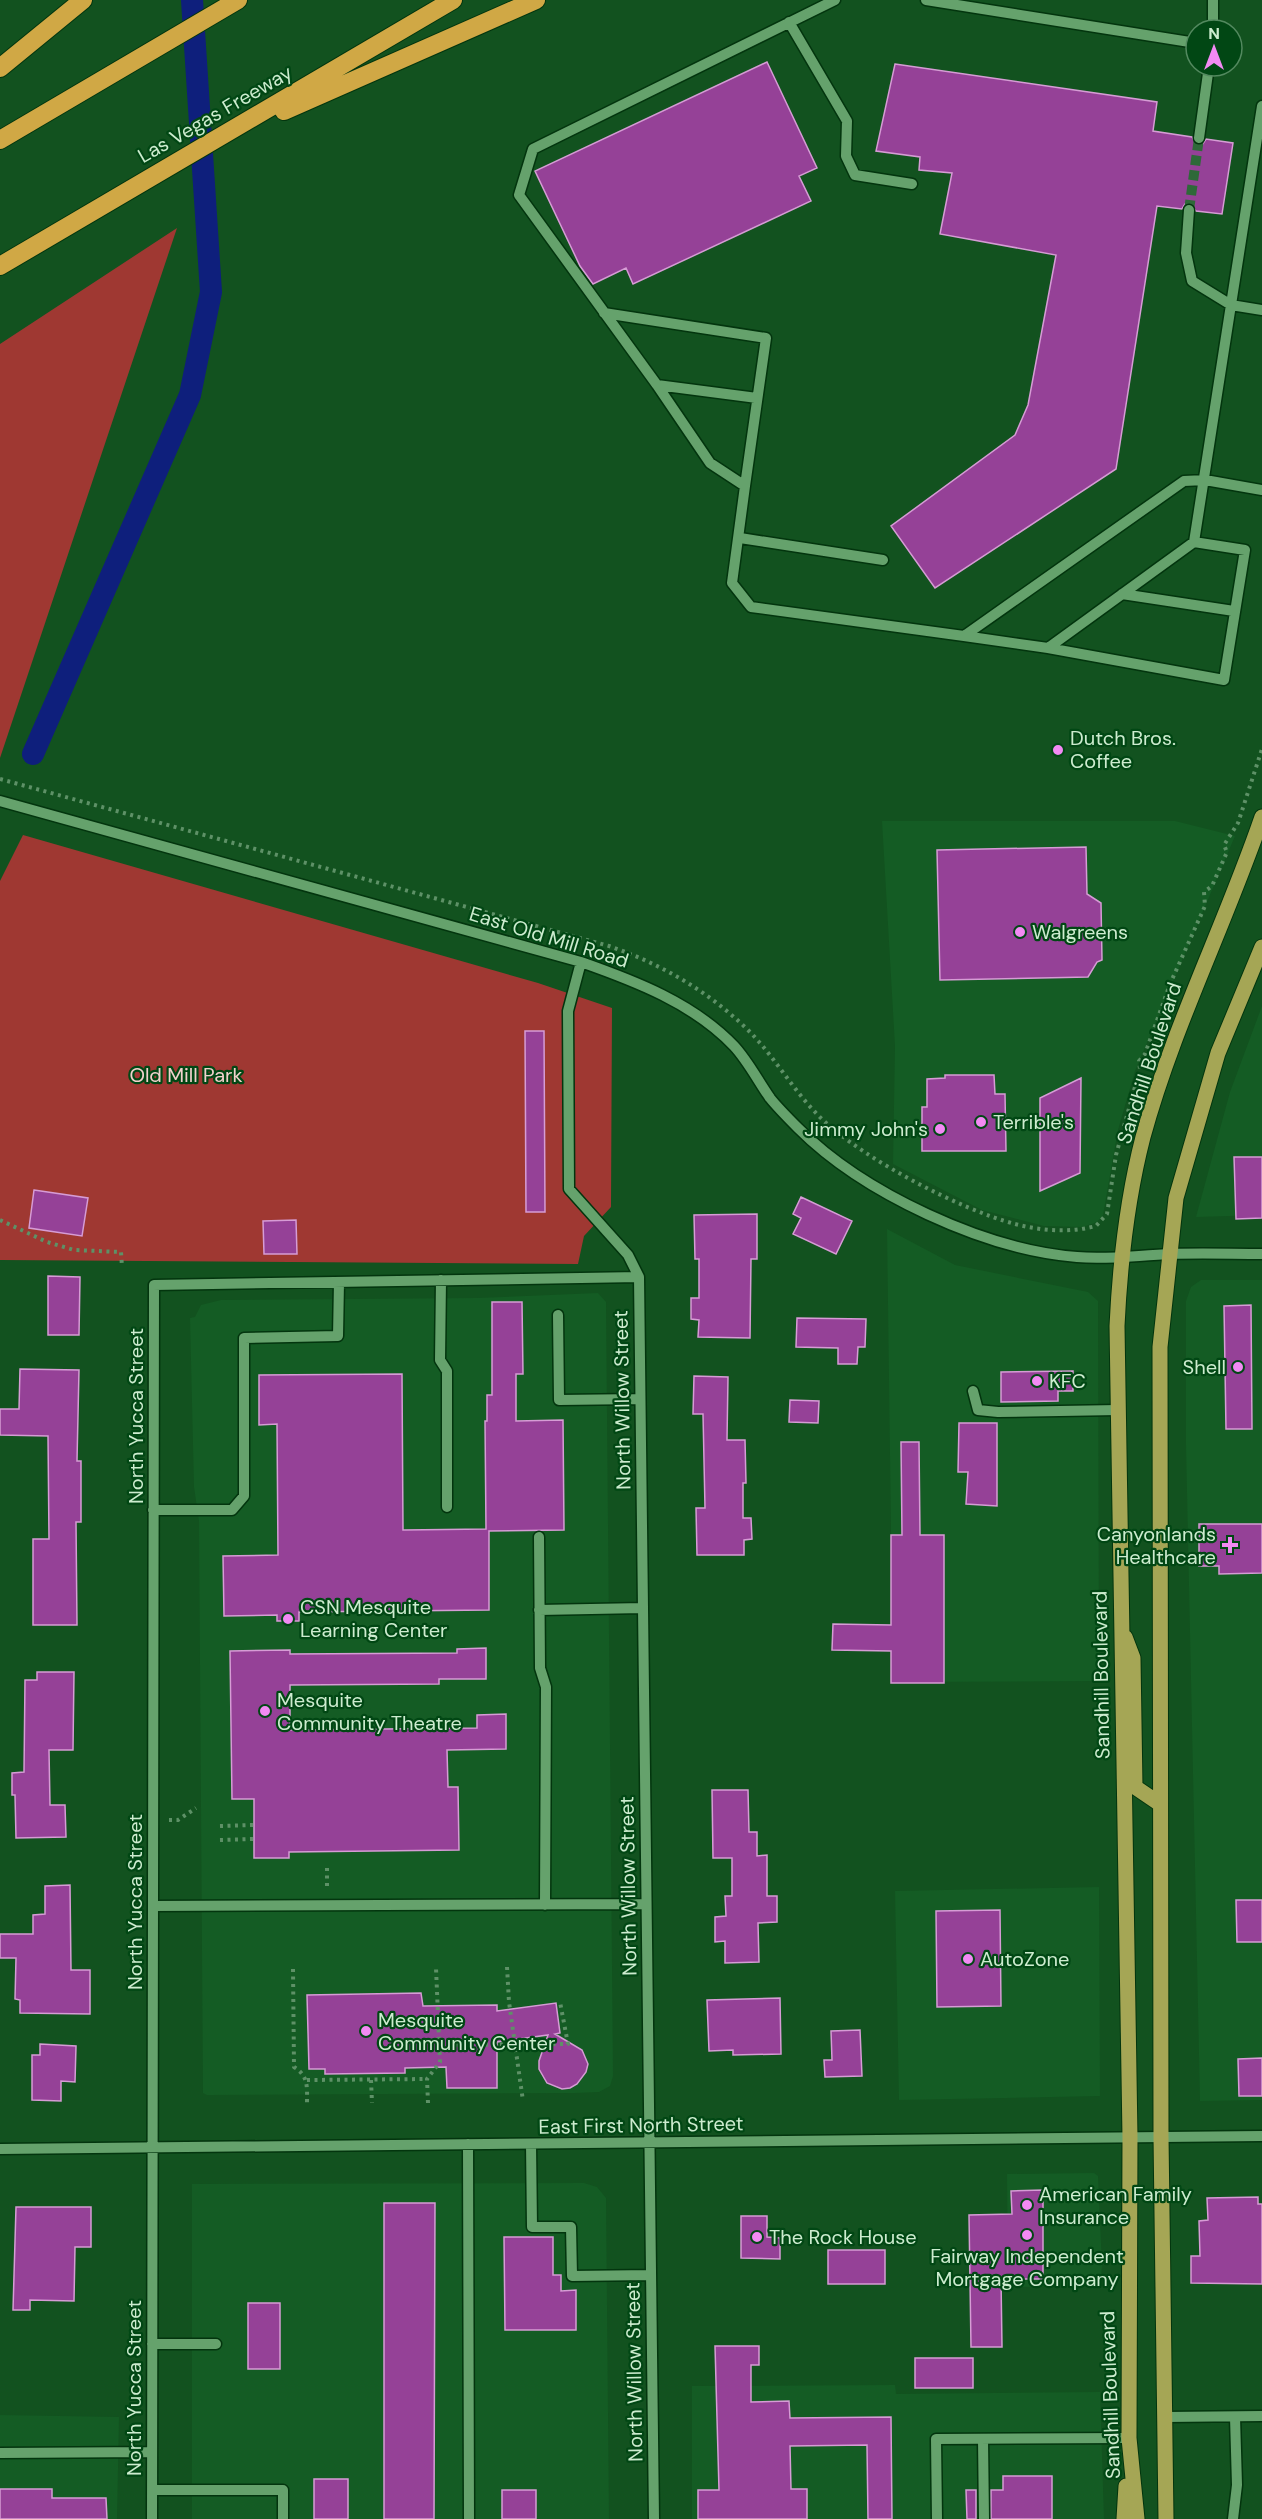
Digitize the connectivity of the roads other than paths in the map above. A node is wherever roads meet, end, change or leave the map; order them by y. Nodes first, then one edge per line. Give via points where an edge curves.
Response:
1 (83, 0) edge
2 (238, 0) edge
3 (453, 0) edge
4 (536, 0) edge
5 (836, 0) edge
6 (926, 0) edge
7 (1214, 0) edge
8 (1213, 18) edge
9 (789, 22) junction
10 (1184, 41) edge
11 (0, 68) edge
12 (1207, 78) edge
13 (1262, 106) edge
14 (237, 129) junction
15 (1199, 138) tunnel mouth
16 (0, 140) edge
17 (912, 184) dead end
18 (1189, 210) tunnel mouth
19 (0, 266) edge
20 (1231, 305) junction
21 (1262, 310) edge
22 (604, 313) junction
23 (657, 385) junction
24 (757, 398) junction
25 (1205, 480) junction
26 (745, 486) junction
27 (1262, 490) edge
28 (740, 538) junction
29 (1194, 542) junction
30 (883, 560) dead end
31 (1122, 594) junction
32 (1234, 611) junction
33 (964, 636) junction
34 (1048, 648) junction
35 (0, 801) edge
36 (1262, 817) edge
37 (1262, 947) edge
38 (580, 962) junction
39 (1170, 1254) junction
40 (1262, 1254) edge
41 (1121, 1259) junction
42 (639, 1277) junction
43 (441, 1280) junction
44 (339, 1282) junction
45 (558, 1315) dead end
46 (973, 1391) dead end
47 (640, 1399) junction
48 (1118, 1410) junction
49 (447, 1507) dead end
50 (153, 1510) junction
51 (538, 1537) dead end
52 (643, 1608) junction
53 (539, 1610) junction
54 (1121, 1629) junction
55 (1160, 1804) junction
56 (646, 1904) junction
57 (545, 1905) junction
58 (153, 1906) junction
59 (1161, 2136) junction
60 (1262, 2136) edge
61 (1130, 2137) junction
62 (649, 2143) junction
63 (468, 2144) junction
64 (531, 2144) junction
65 (152, 2146) junction
66 (0, 2149) edge
67 (651, 2275) junction
68 (152, 2344) junction
69 (216, 2344) dead end
70 (1262, 2416) edge
71 (1166, 2417) junction
72 (1235, 2417) junction
73 (1129, 2438) junction
74 (983, 2439) junction
75 (152, 2452) junction
76 (0, 2453) edge
77 (152, 2490) junction
78 (152, 2519) edge
79 (283, 2519) edge
80 (469, 2519) edge
81 (654, 2519) edge
82 (937, 2519) edge
83 (984, 2519) edge
84 (1124, 2519) edge
85 (1137, 2519) edge
86 (1166, 2519) edge
87 (1233, 2519) edge

1 - 11 highway
2 - 16 highway
3 - 14 highway, Las Vegas Freeway
4 - 14 highway
5 - 9 street
6 - 10 street
7 - 8 street
9 - 17 street via 847,121 846,156 855,174
9 - 22 street via 533,149 519,195
12 - 15 street
13 - 20 street
14 - 19 highway, Las Vegas Freeway
18 - 20 street via 1186,253 1191,281
20 - 21 street
20 - 25 street
22 - 23 street
22 - 24 street via 766,338
23 - 24 street
23 - 26 street via 710,463
24 - 26 street
25 - 27 street
25 - 29 street
25 - 33 street via 1184,481
26 - 28 street
28 - 30 street
28 - 33 street via 732,583 752,607
29 - 31 street
29 - 32 street via 1245,550
31 - 32 street
31 - 34 street
32 - 34 street via 1224,680
33 - 34 street
35 - 38 street, East Old Mill Road
36 - 41 main road, Sandhill Boulevard via 1177,1034 1143,1138
37 - 39 main road via 1218,1053 1176,1198
38 - 41 street, East Old Mill Road via 629,979 706,1020 735,1047 771,1099 799,1129 867,1180 909,1204 956,1228 1027,1251
38 - 42 street, North Willow Street via 568,1011 569,1189 628,1255
39 - 40 street, East Old Mill Road
39 - 41 street, East Old Mill Road
39 - 55 main road via 1160,1347
41 - 48 main road, Sandhill Boulevard
42 - 43 street
42 - 47 street, North Willow Street
43 - 44 street
43 - 49 street via 440,1359 447,1371
44 - 50 street via 338,1336 244,1338 244,1496 232,1510
44 - 50 street, North Yucca Street via 154,1285
45 - 47 street via 559,1400
46 - 48 street via 978,1410
47 - 52 street, North Willow Street
48 - 54 main road, Sandhill Boulevard
50 - 58 street, North Yucca Street
51 - 53 street
52 - 53 street
52 - 56 street, North Willow Street
53 - 57 street via 540,1668 546,1687
54 - 55 main road via 1133,1658 1135,1786
54 - 61 main road, Sandhill Boulevard
55 - 59 main road
56 - 57 street
56 - 62 street, North Willow Street
57 - 58 street
58 - 65 street, North Yucca Street
59 - 60 street
59 - 61 street, East First North Street
59 - 71 main road
61 - 62 street, East First North Street
61 - 73 main road, Sandhill Boulevard
62 - 64 street, East First North Street
62 - 67 street, North Willow Street
63 - 64 street, East First North Street
63 - 65 street, East First North Street
63 - 80 street
64 - 67 street via 532,2228 571,2227 572,2276
65 - 66 street, East First North Street
65 - 68 street, North Yucca Street
67 - 81 street, North Willow Street
68 - 69 street
68 - 75 street, North Yucca Street
70 - 72 street
71 - 72 street
71 - 86 main road
72 - 87 street via 1237,2485
73 - 74 street
73 - 84 main road
73 - 85 main road, Sandhill Boulevard
74 - 82 street via 936,2439
74 - 83 street
75 - 76 street
75 - 77 street, North Yucca Street
77 - 78 street, North Yucca Street
77 - 79 street via 283,2490

